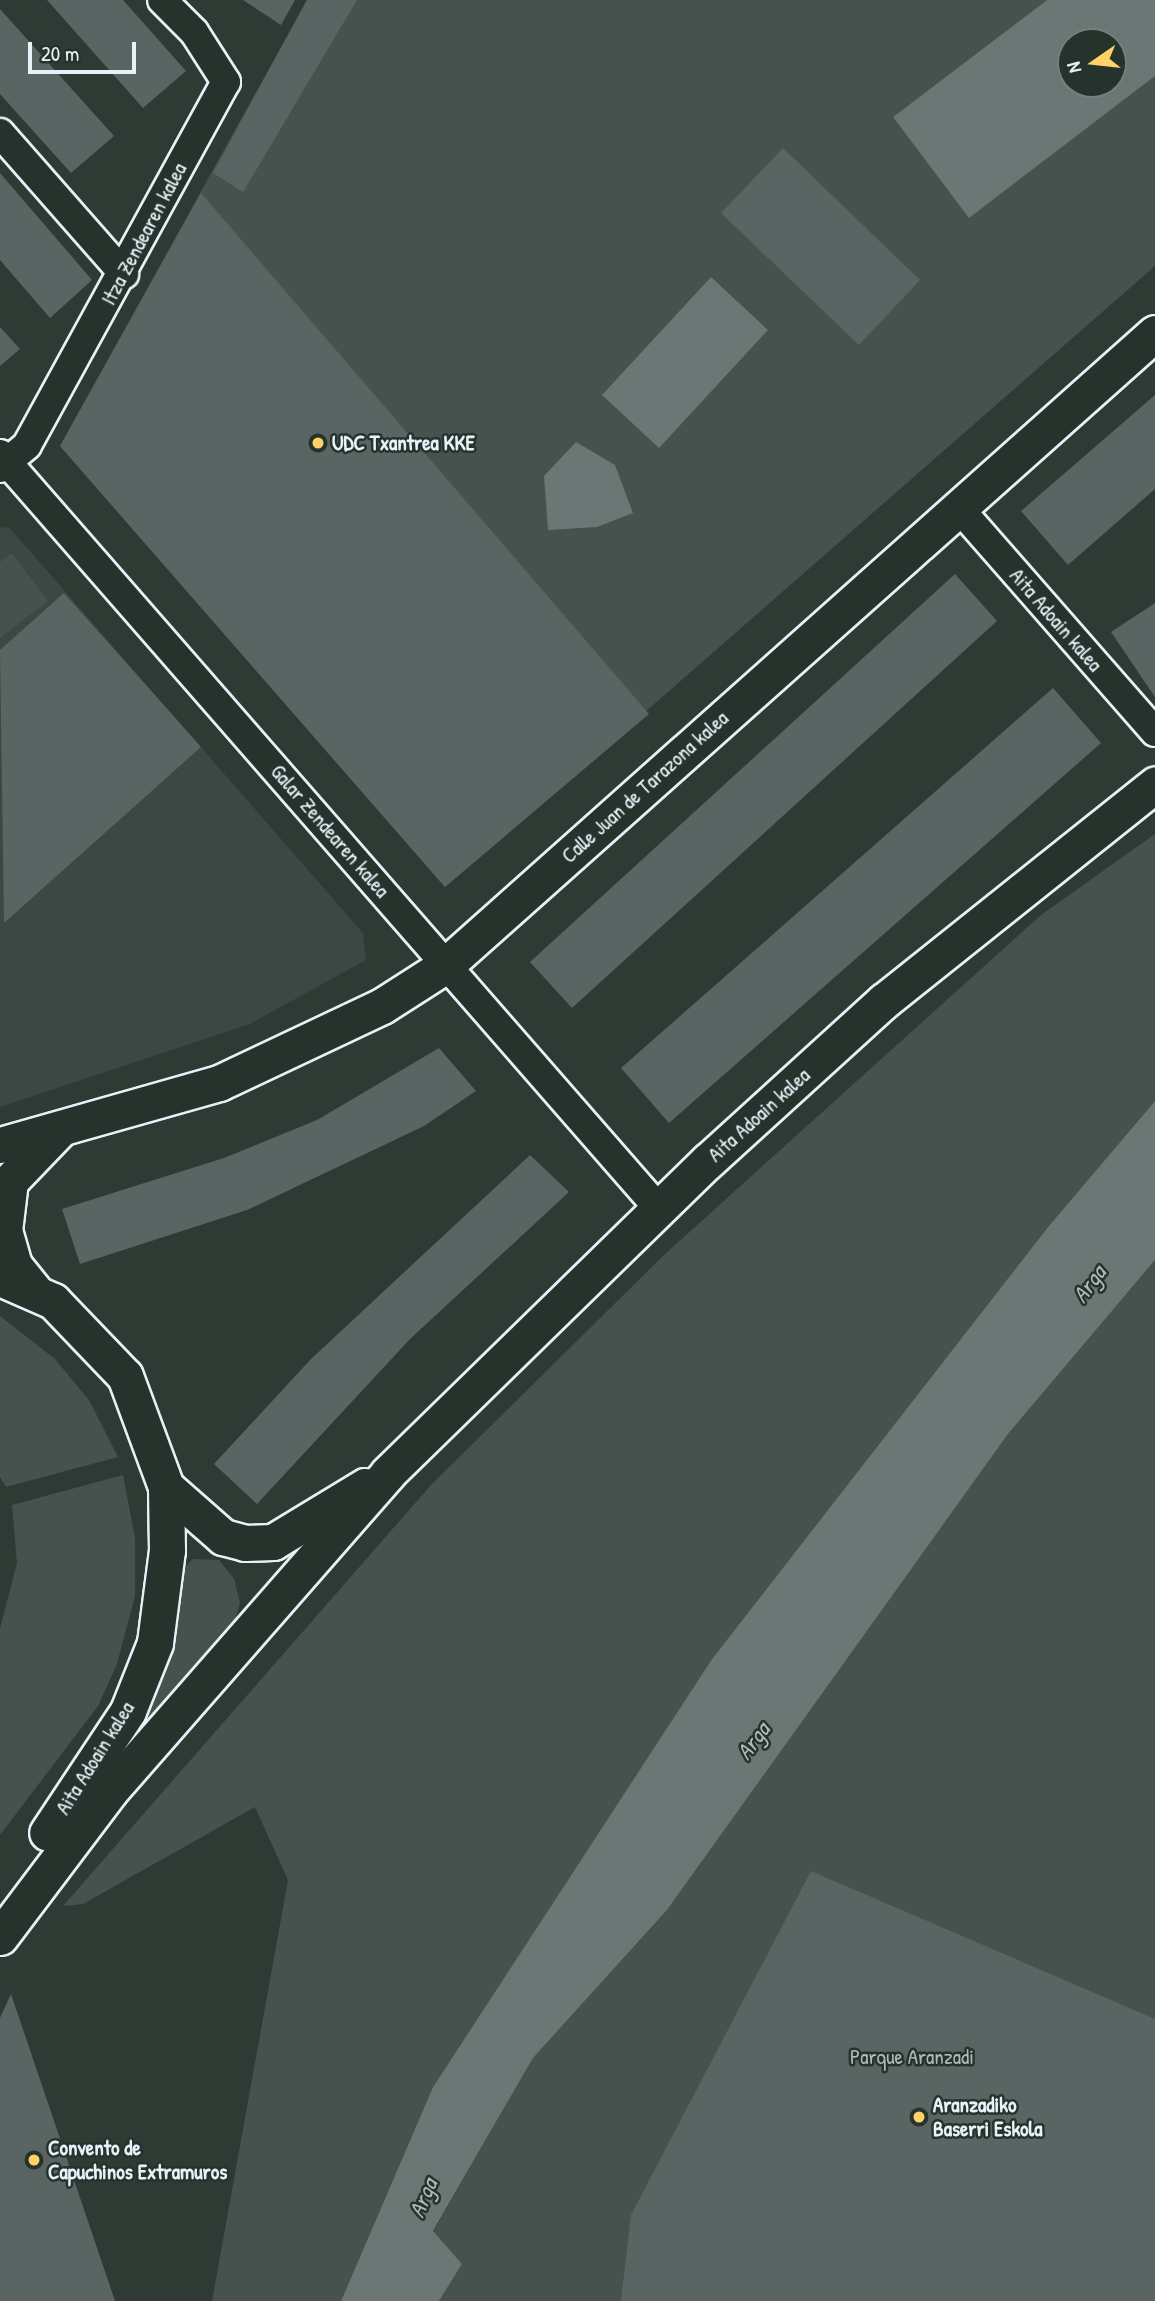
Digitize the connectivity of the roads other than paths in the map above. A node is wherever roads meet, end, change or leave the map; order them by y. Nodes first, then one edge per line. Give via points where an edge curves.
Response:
1 (162, 0) edge
2 (0, 132) edge
3 (124, 274) junction
4 (1155, 332) edge
5 (3, 462) edge
6 (958, 507) junction
7 (1155, 732) edge
8 (1155, 785) edge
9 (446, 965) junction
10 (65, 1124) junction
11 (0, 1144) edge
12 (659, 1209) junction
13 (0, 1278) edge
14 (34, 1290) junction
15 (388, 1473) junction
16 (166, 1487) junction
17 (0, 1899) edge
18 (0, 1937) edge

1 - 3 street, Itza Zendearen kalea via 194,32 226,82
2 - 3 street
3 - 5 street, Itza Zendearen kalea via 27,445
4 - 6 street, Calle Juan de Tarazona kalea
5 - 9 street, Galar Zendearen kalea
6 - 7 street, Aita Adoain kalea
6 - 9 street, Calle Juan de Tarazona kalea
8 - 12 street, Aita Adoain kalea via 884,1001
9 - 10 street, Calle Juan de Tarazona kalea via 382,1006 219,1083
9 - 12 street, Galar Zendearen kalea
10 - 11 street, Calle Juan de Tarazona kalea
10 - 14 street via 10,1181 4,1231 14,1265
12 - 15 street, Aita Adoain kalea
13 - 14 street
14 - 16 street via 85,1328 125,1376
15 - 16 street, Aita Adoain kalea via 274,1542 223,1537
15 - 18 street, Aita Adoain kalea via 110,1791
16 - 17 street, Aita Adoain kalea via 167,1550 155,1643 128,1711

